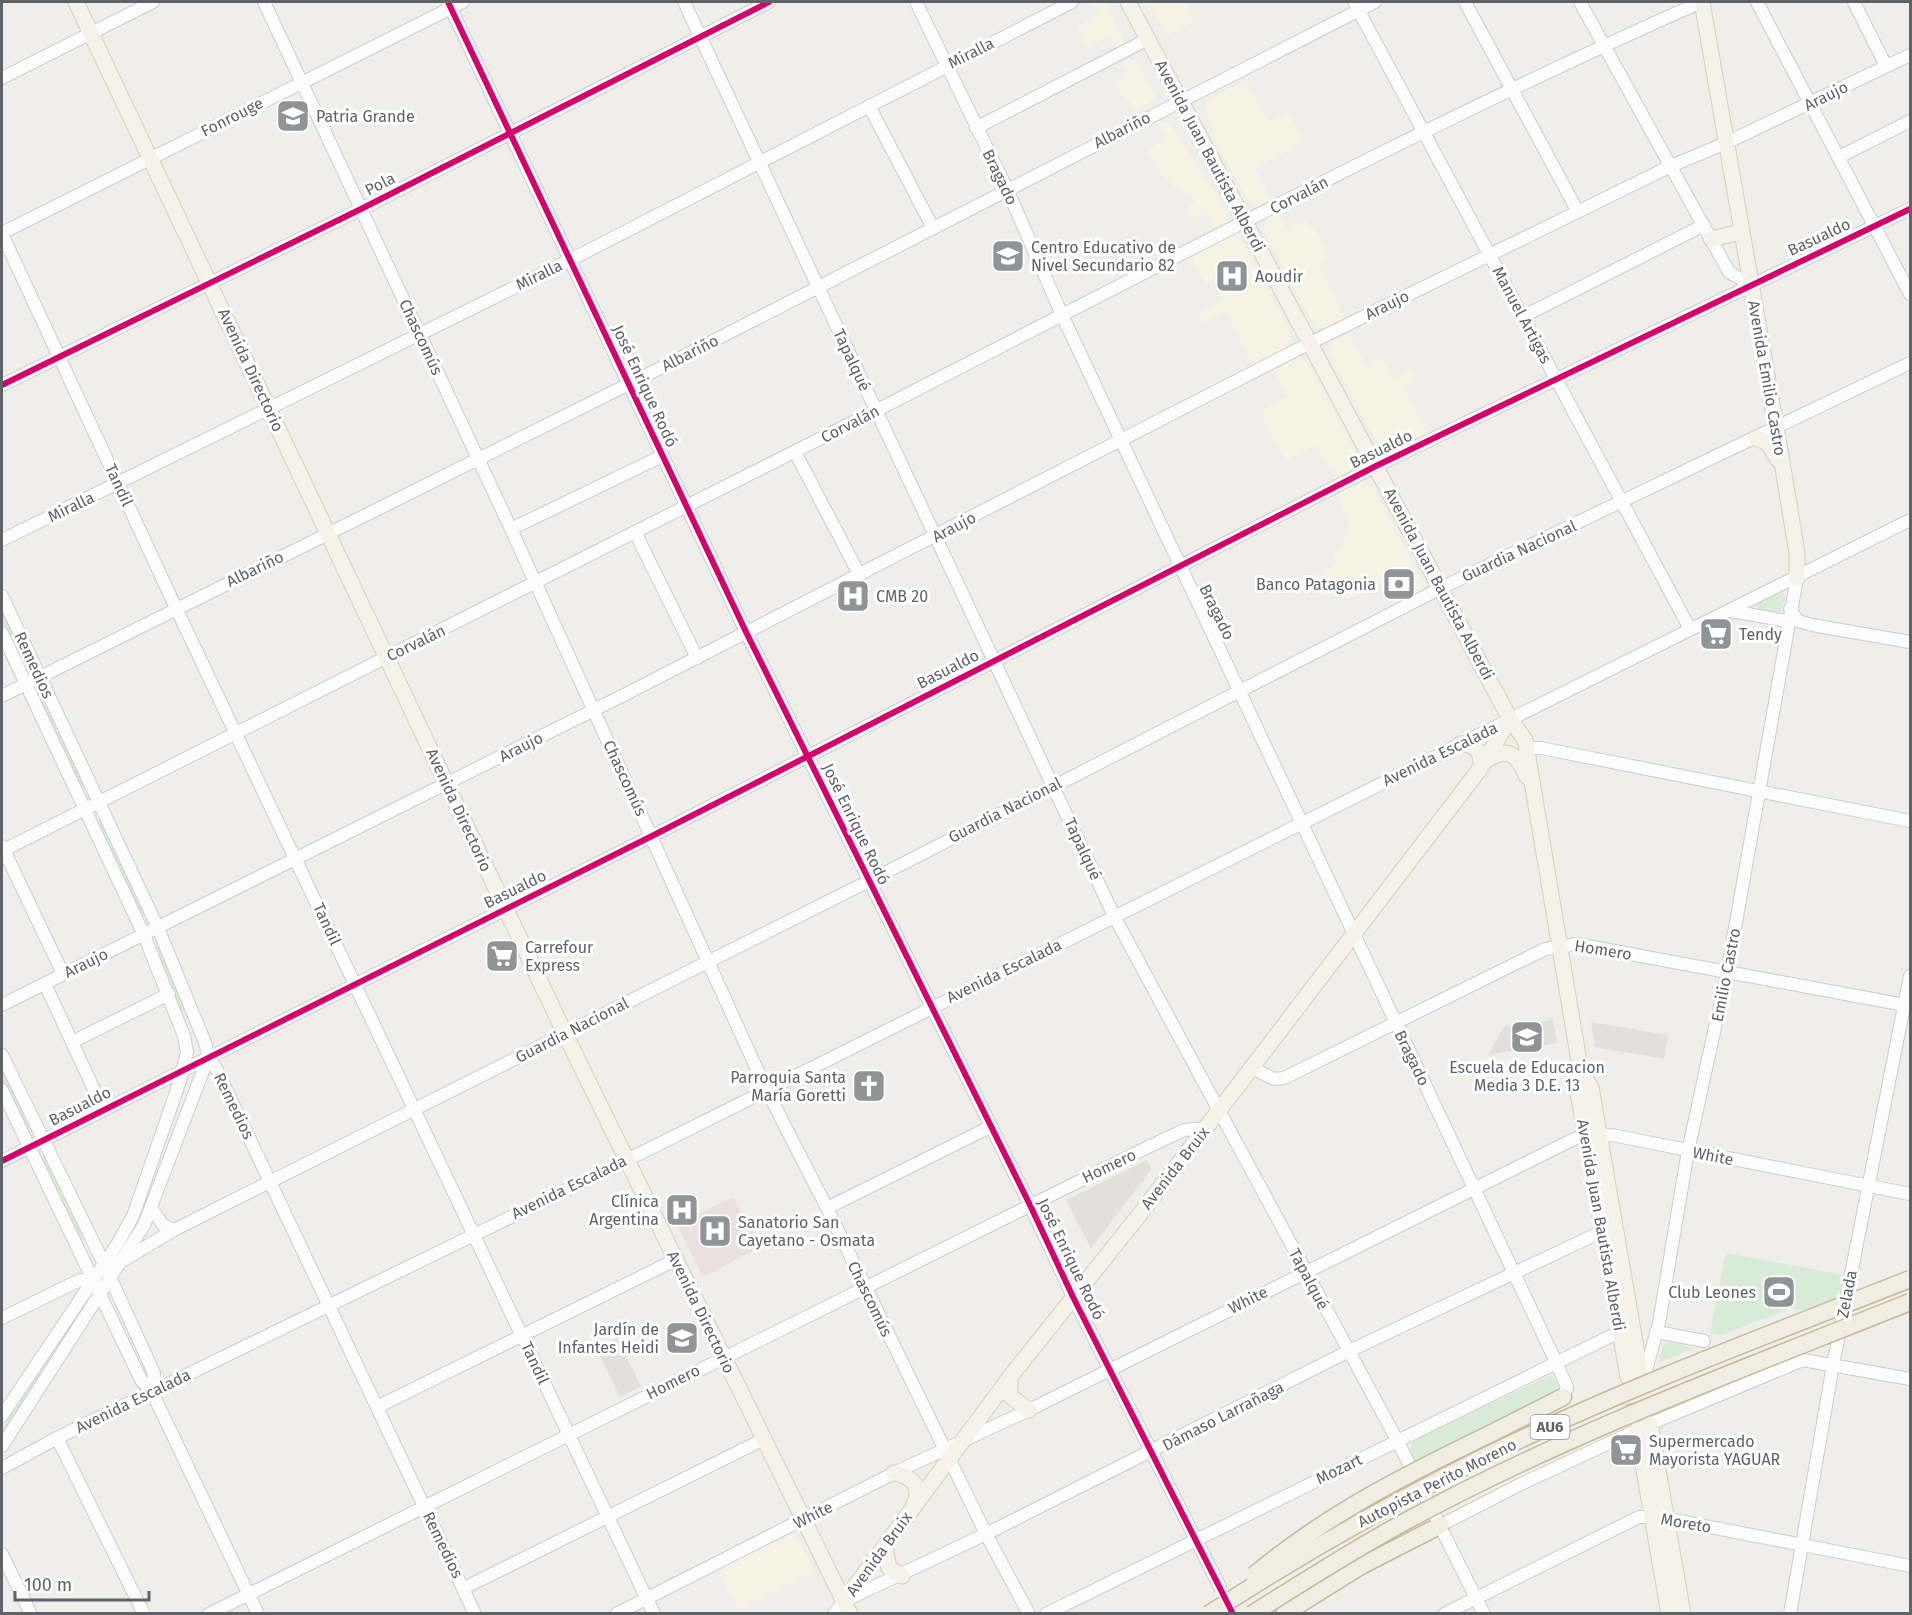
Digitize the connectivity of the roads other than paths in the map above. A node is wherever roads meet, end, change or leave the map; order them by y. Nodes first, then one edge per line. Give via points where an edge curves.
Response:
1 (76, 2) edge
2 (153, 2) edge
3 (264, 2) edge
4 (463, 2) edge
5 (684, 2) edge
6 (769, 2) edge
7 (916, 2) edge
8 (1072, 2) edge
9 (1128, 2) edge
10 (1375, 2) edge
11 (1465, 2) edge
12 (1580, 2) edge
13 (1701, 2) edge
14 (1757, 2) edge
15 (1854, 2) edge
16 (450, 4) edge
17 (1356, 5) edge
18 (91, 33) junction
19 (700, 36) junction
20 (1148, 39) junction
21 (1604, 45) junction
22 (1911, 55) edge
23 (946, 66) junction
24 (1886, 66) junction
25 (2, 78) edge
26 (303, 82) junction
27 (1513, 89) junction
28 (1181, 100) junction
29 (1811, 103) junction
30 (869, 106) junction
31 (1911, 121) edge
32 (976, 128) junction
33 (1424, 132) junction
34 (510, 133) junction
35 (1726, 143) junction
36 (1839, 157) junction
37 (150, 158) junction
38 (760, 163) junction
39 (1671, 166) junction
40 (1007, 189) junction
41 (361, 209) junction
42 (1911, 209) edge
43 (1578, 212) junction
44 (1245, 222) junction
45 (1704, 225) junction
46 (1875, 226) junction
47 (933, 228) junction
48 (1741, 232) junction
49 (2, 233) edge
50 (1711, 239) junction
51 (1490, 254) junction
52 (570, 260) junction
53 (210, 283) junction
54 (1750, 285) junction
55 (818, 288) junction
56 (1911, 294) edge
57 (1062, 315) junction
58 (1524, 316) junction
59 (419, 332) junction
60 (1310, 343) junction
61 (58, 357) junction
62 (1911, 363) edge
63 (1556, 379) junction
64 (629, 384) junction
65 (2, 385) edge
66 (269, 409) junction
67 (875, 411) junction
68 (1777, 428) junction
69 (1756, 438) junction
70 (1121, 440) junction
71 (795, 452) junction
72 (662, 456) junction
73 (478, 459) junction
74 (1376, 466) junction
75 (1783, 471) junction
76 (118, 484) junction
77 (1623, 502) junction
78 (687, 507) junction
79 (1911, 520) edge
80 (511, 529) junction
81 (328, 533) junction
82 (636, 534) junction
83 (935, 537) junction
84 (2, 540) edge
85 (1180, 566) junction
86 (860, 576) junction
87 (1797, 578) junction
88 (536, 584) junction
89 (1441, 588) junction
90 (2, 596) edge
91 (176, 608) junction
92 (1731, 611) junction
93 (1788, 615) junction
94 (1690, 629) junction
95 (746, 632) junction
96 (2, 633) edge
97 (1911, 642) edge
98 (386, 658) junction
99 (697, 658) junction
100 (993, 661) junction
101 (39, 677) junction
102 (26, 684) junction
103 (1240, 691) junction
104 (2, 696) edge
105 (594, 710) junction
106 (1510, 719) junction
107 (237, 734) junction
108 (1460, 744) junction
109 (1527, 748) junction
110 (807, 756) junction
111 (1482, 766) junction
112 (446, 784) junction
113 (1053, 786) junction
114 (1531, 786) junction
115 (1758, 791) junction
116 (99, 801) junction
117 (85, 808) junction
118 (1911, 821) edge
119 (1301, 823) junction
120 (652, 836) junction
121 (2, 849) edge
122 (296, 858) junction
123 (869, 881) junction
124 (506, 908) junction
125 (1114, 916) junction
126 (158, 928) junction
127 (1354, 934) junction
128 (144, 935) junction
129 (1559, 946) junction
130 (709, 960) junction
131 (1727, 973) junction
132 (63, 974) junction
133 (1911, 976) edge
134 (45, 984) junction
135 (355, 984) junction
136 (170, 994) junction
137 (2, 1005) edge
138 (1908, 1006) edge
139 (930, 1007) junction
140 (1394, 1022) junction
141 (565, 1034) junction
142 (72, 1042) junction
143 (2, 1055) edge
144 (208, 1058) junction
145 (1252, 1068) junction
146 (183, 1070) junction
147 (2, 1089) edge
148 (766, 1089) junction
149 (103, 1109) junction
150 (414, 1110) junction
151 (1219, 1111) junction
152 (990, 1127) junction
153 (1206, 1128) junction
154 (1593, 1137) junction
155 (43, 1140) junction
156 (29, 1147) junction
157 (1688, 1151) junction
158 (626, 1160) junction
159 (2, 1161) edge
160 (270, 1182) junction
161 (1473, 1187) junction
162 (1869, 1187) junction
163 (1911, 1194) edge
164 (1030, 1205) junction
165 (151, 1208) junction
166 (827, 1208) junction
167 (174, 1230) junction
168 (1601, 1232) junction
169 (473, 1234) junction
170 (675, 1260) junction
171 (122, 1261) junction
172 (104, 1264) junction
173 (1305, 1271) junction
174 (1513, 1273) junction
175 (110, 1279) junction
176 (1911, 1279) edge
177 (93, 1280) junction
178 (864, 1287) junction
179 (100, 1295) junction
180 (1073, 1297) junction
181 (1911, 1302) edge
182 (327, 1305) junction
183 (2, 1318) edge
184 (1627, 1332) junction
185 (1657, 1332) junction
186 (522, 1335) junction
187 (1704, 1341) dead end
188 (1347, 1352) junction
189 (722, 1357) junction
190 (1557, 1362) junction
191 (1833, 1365) junction
192 (1111, 1369) junction
193 (1638, 1373) joint
194 (1010, 1377) junction
195 (1911, 1379) edge
196 (152, 1392) junction
197 (1563, 1397) joint
198 (377, 1407) junction
199 (1029, 1410) junction
200 (2, 1416) edge
201 (1644, 1427) junction
202 (569, 1434) junction
203 (57, 1438) junction
204 (764, 1439) junction
205 (1396, 1440) junction
206 (961, 1441) junction
207 (2, 1446) edge
208 (1152, 1451) junction
209 (947, 1453) junction
210 (2, 1468) edge
211 (894, 1473) junction
212 (424, 1506) junction
213 (913, 1507) junction
214 (609, 1517) junction
215 (1660, 1518) junction
216 (804, 1519) junction
217 (1441, 1525) junction
218 (986, 1534) junction
219 (1197, 1539) junction
220 (1802, 1545) junction
221 (885, 1548) junction
222 (2, 1554) edge
223 (1911, 1566) edge
224 (902, 1576) junction
225 (1220, 1587) dead end
226 (464, 1588) junction
227 (249, 1594) junction
228 (647, 1598) junction
229 (1476, 1598) junction
230 (847, 1607) edge
231 (31, 1614) edge
232 (144, 1614) edge
233 (209, 1614) edge
234 (258, 1614) edge
235 (476, 1614) edge
236 (616, 1614) edge
237 (654, 1614) edge
238 (834, 1614) edge
239 (1029, 1614) edge
240 (1046, 1614) edge
241 (1208, 1614) edge
242 (1252, 1614) edge
243 (1284, 1614) edge
244 (1444, 1614) edge
245 (1484, 1614) edge
246 (1669, 1614) edge
247 (1683, 1614) edge
248 (1790, 1614) edge

1 - 18 main road, Avenida Directorio
2 - 18 street
3 - 26 street, Chascomús
4 - 16 street, Fonrouge
5 - 19 street, Tapalqué
6 - 19 street, Pola
7 - 23 street, Bragado
8 - 23 street, Miralla
9 - 20 main road, Avenida Juan Bautista Alberdi
10 - 17 street, Albariño
11 - 27 street
12 - 21 street
13 - 21 street, Corvalán
13 - 35 main road, Avenida Emilio Castro
14 - 29 street
15 - 24 street
16 - 26 street, Fonrouge
16 - 34 street, José Enrique Rodó
17 - 28 street, Albariño
17 - 33 street, Manuel Artigas
18 - 25 street
18 - 37 main road, Avenida Directorio
19 - 34 street, Pola
19 - 38 street, Tapalqué
20 - 28 main road, Avenida Juan Bautista Alberdi
20 - 32 street
21 - 27 street, Corvalán
21 - 39 street
22 - 24 street, Araujo
23 - 30 street, Miralla
23 - 32 street, Bragado
24 - 29 street, Araujo
26 - 37 street, Fonrouge
26 - 41 street, Chascomús
27 - 33 street, Corvalán
27 - 43 street
28 - 40 street, Albariño
28 - 44 main road, Avenida Juan Bautista Alberdi
29 - 35 street, Araujo
29 - 36 street
30 - 38 street, Miralla
30 - 47 street
31 - 36 street
32 - 40 street, Bragado
33 - 44 street, Corvalán
33 - 51 street, Manuel Artigas
34 - 41 street, Pola
34 - 52 street, José Enrique Rodó
35 - 39 street, Araujo
35 - 48 main road, Avenida Emilio Castro
36 - 46 street
37 - 49 street, Fonrouge
37 - 53 main road, Avenida Directorio
38 - 52 street, Miralla
38 - 55 street, Tapalqué
39 - 43 street, Araujo
39 - 45 street
40 - 47 street, Albariño
40 - 57 street, Bragado
41 - 53 street, Pola
41 - 59 street, Chascomús
42 - 46 street, Basualdo
43 - 51 street, Araujo
44 - 57 street, Corvalán
44 - 60 main road, Avenida Juan Bautista Alberdi
45 - 50 street
45 - 58 street
46 - 54 street, Basualdo
46 - 56 street
47 - 55 street, Albariño
48 - 50 main road
48 - 54 main road, Avenida Emilio Castro
49 - 61 street, Tandil
50 - 54 street via 1729,272
51 - 58 street, Manuel Artigas
51 - 60 street, Araujo
52 - 59 street, Miralla
52 - 64 street, José Enrique Rodó
53 - 61 street, Pola
53 - 66 main road, Avenida Directorio
54 - 63 street, Basualdo
54 - 68 main road, Avenida Emilio Castro
55 - 64 street, Albariño
55 - 67 street, Tapalqué
57 - 67 street, Corvalán
57 - 70 street, Bragado
58 - 63 street, Manuel Artigas
59 - 66 street, Miralla
59 - 73 street, Chascomús
60 - 70 street, Araujo
60 - 74 main road, Avenida Juan Bautista Alberdi
61 - 65 street, Pola
61 - 76 street, Tandil
62 - 68 street, Guardia Nacional
63 - 74 street, Basualdo
63 - 77 street, Manuel Artigas
64 - 72 street, José Enrique Rodó
64 - 73 street, Albariño
66 - 76 street, Miralla
66 - 81 main road, Avenida Directorio
67 - 71 street, Corvalán
67 - 83 street, Tapalqué
68 - 69 street, Guardia Nacional
68 - 75 main road, Avenida Emilio Castro
69 - 75 main road via 1772,447
69 - 77 street, Guardia Nacional
70 - 83 street, Araujo
70 - 85 street, Bragado
71 - 78 street, Corvalán
71 - 86 street
72 - 78 street, José Enrique Rodó
72 - 80 street
73 - 80 street, Chascomús
73 - 81 street, Albariño
74 - 85 street, Basualdo
74 - 89 main road, Avenida Juan Bautista Alberdi
75 - 87 main road, Avenida Emilio Castro via 1797,553
76 - 84 street, Miralla
76 - 91 street, Tandil
77 - 89 street, Guardia Nacional
77 - 94 street, Manuel Artigas
78 - 82 street, Corvalán
78 - 95 street, José Enrique Rodó
79 - 87 street, Avenida Escalada
80 - 88 street, Chascomús
81 - 91 street, Albariño
81 - 98 main road, Avenida Directorio
82 - 88 street, Corvalán
82 - 99 street
83 - 86 street, Araujo
83 - 100 street, Tapalqué
85 - 100 street, Basualdo
85 - 103 street, Bragado
86 - 95 street, Araujo
87 - 92 street, Avenida Escalada
87 - 93 street, Emilio Castro
88 - 98 street, Corvalán
88 - 105 street, Chascomús
89 - 103 street, Guardia Nacional
89 - 106 main road, Avenida Juan Bautista Alberdi
90 - 101 street, Remedios
91 - 101 street, Albariño
91 - 107 street, Tandil
92 - 93 street
92 - 94 street, Avenida Escalada
93 - 97 street via 1812,625
93 - 115 street, Emilio Castro
94 - 106 street, Avenida Escalada
95 - 99 street, Araujo
95 - 110 street, José Enrique Rodó
96 - 102 street, Remedios
98 - 107 street, Corvalán
98 - 112 main road, Avenida Directorio
99 - 105 street, Araujo
100 - 110 street, Basualdo
100 - 113 street, Tapalqué
101 - 102 street, Albariño
101 - 116 street, Remedios
102 - 104 street, Albariño
102 - 117 street, Remedios
103 - 113 street, Guardia Nacional
103 - 119 street, Bragado
105 - 112 street, Araujo
105 - 120 street, Chascomús
106 - 108 street, Avenida Escalada
106 - 109 main road, Avenida Juan Bautista Alberdi via 1521,731
106 - 111 main road, Avenida Bruix
107 - 116 street, Corvalán
107 - 122 street, Tandil
108 - 111 main road via 1478,750
108 - 119 street, Avenida Escalada
109 - 114 main road, Avenida Juan Bautista Alberdi
109 - 115 street
110 - 120 street, Basualdo
110 - 123 street, José Enrique Rodó
111 - 114 main road via 1500,753 1513,755
111 - 127 main road, Avenida Bruix
112 - 122 street, Araujo
112 - 124 main road, Avenida Directorio
113 - 123 street, Guardia Nacional
113 - 125 street, Tapalqué
114 - 129 main road, Avenida Juan Bautista Alberdi
115 - 118 street
115 - 131 street, Emilio Castro
116 - 117 street, Corvalán
116 - 126 street, Remedios
117 - 121 street, Corvalán
117 - 128 street, Remedios
119 - 125 street, Avenida Escalada
119 - 127 street, Bragado
120 - 124 street, Basualdo
120 - 130 street, Chascomús
121 - 132 street
122 - 126 street, Araujo
122 - 135 street, Tandil
123 - 130 street, Guardia Nacional
123 - 139 street, José Enrique Rodó
124 - 135 street, Basualdo
124 - 141 main road, Avenida Directorio
125 - 139 street, Avenida Escalada
125 - 151 street, Tapalqué
126 - 128 street, Araujo
126 - 144 street, Remedios
127 - 140 street, Bragado
127 - 145 main road, Avenida Bruix
128 - 132 street, Araujo
128 - 136 street, Remedios
129 - 131 street, Homero via 1577,944
129 - 140 street, Homero via 1545,949
129 - 154 main road, Avenida Juan Bautista Alberdi via 1581,1073 1591,1087
130 - 141 street, Guardia Nacional
130 - 148 street, Chascomús
131 - 138 street, Homero
131 - 157 street, Emilio Castro
132 - 134 street, Araujo
133 - 138 street, Zelada
134 - 137 street, Araujo
134 - 142 street
135 - 144 street, Basualdo
135 - 150 street, Tandil
136 - 142 street
136 - 146 street, Remedios via 187,1052
138 - 162 street, Zelada
139 - 148 street, Avenida Escalada
139 - 152 street, José Enrique Rodó
140 - 145 street, Homero via 1284,1078 1274,1079
140 - 161 street, Bragado
141 - 150 street, Guardia Nacional
141 - 158 main road, Avenida Directorio
142 - 149 street
143 - 155 street
144 - 146 street, Basualdo
144 - 160 street, Remedios
144 - 165 street
145 - 151 main road, Avenida Bruix
146 - 149 street, Basualdo
146 - 172 street, Remedios via 133,1216
147 - 156 street
148 - 158 street, Avenida Escalada
148 - 166 street, Chascomús
149 - 155 street, Basualdo
150 - 160 street, Guardia Nacional
150 - 169 street, Tandil
151 - 153 main road, Avenida Bruix
151 - 173 street, Tapalqué
152 - 164 street, José Enrique Rodó
152 - 166 street
153 - 164 street, Homero via 1184,1130
153 - 180 main road, Avenida Bruix
154 - 157 street, White via 1612,1135
154 - 161 street, White via 1576,1138
154 - 168 main road, Avenida Juan Bautista Alberdi
154 - 184 main road, Avenida Juan Bautista Alberdi
155 - 156 street, Basualdo
155 - 172 street
156 - 159 street, Basualdo
156 - 177 street
157 - 162 street, White
157 - 185 street, Emilio Castro
158 - 169 street, Avenida Escalada
158 - 170 main road, Avenida Directorio
160 - 167 street, Guardia Nacional
160 - 182 street, Remedios
161 - 173 street, White
161 - 174 street, Bragado
162 - 163 street, White
162 - 191 street, Zelada
164 - 178 street, Homero
164 - 180 street, José Enrique Rodó
165 - 167 street via 163,1225
165 - 171 street
166 - 178 street, Chascomús
167 - 171 street, Guardia Nacional
168 - 174 street, Dámaso Larrañaga
168 - 184 main road, Avenida Juan Bautista Alberdi
169 - 182 street, Avenida Escalada
169 - 186 street, Tandil
170 - 186 street
170 - 189 main road, Avenida Directorio
171 - 172 street, Guardia Nacional
171 - 175 street
172 - 175 street
172 - 177 street, Remedios
173 - 188 street, Tapalqué
173 - 192 street, White
174 - 188 street, Dámaso Larrañaga
174 - 190 street, Bragado
175 - 179 street
175 - 196 street via 154,1373
176 - 241 highway, Autopista Perito Moreno / AU6, bridge via 1705,1360 1485,1456 1341,1531
177 - 179 street
177 - 183 street via 80,1280
177 - 200 street, Remedios
178 - 189 street, Homero
178 - 209 street, Chascomús
179 - 196 street via 141,1380
179 - 207 street
180 - 192 street, José Enrique Rodó
180 - 194 main road, Avenida Bruix
181 - 242 highway, Autopista Perito Moreno / AU6, bridge via 1718,1379 1478,1484 1411,1518
182 - 196 street, Avenida Escalada
182 - 198 street, Remedios
184 - 190 street, Mozart
184 - 193 main road, Avenida Juan Bautista Alberdi
185 - 187 street
185 - 193 street, Emilio Castro
186 - 198 street
186 - 202 street, Tandil
188 - 205 street, Tapalqué
188 - 208 street, Dámaso Larrañaga
189 - 202 street, Homero
189 - 204 main road, Avenida Directorio
190 - 197 street, Bragado via 1567,1388
190 - 205 street, Mozart
191 - 195 street
191 - 201 street via 1803,1359
191 - 220 street, Zelada
192 - 199 street, White
192 - 208 street, José Enrique Rodó
194 - 199 main road via 1010,1396
194 - 206 main road, Avenida Bruix
196 - 203 street, Avenida Escalada
196 - 227 street
197 - 241 highway, bridge via 1318,1525
198 - 212 street, Remedios
199 - 206 street, White
201 - 215 main road
201 - 217 street
202 - 212 street, Homero
202 - 214 street, Tandil
203 - 210 street, Avenida Escalada
203 - 232 street
204 - 214 street
204 - 216 main road, Avenida Directorio
205 - 217 street, Tapalqué
205 - 219 street, Mozart
206 - 209 main road, Avenida Bruix
208 - 218 street, Dámaso Larrañaga
208 - 219 street, José Enrique Rodó
209 - 211 street, White
209 - 213 main road, Avenida Bruix
209 - 218 street, Chascomús
211 - 213 main road via 904,1474 915,1483 918,1492
211 - 216 street, White
212 - 226 street, Remedios
212 - 227 street, Homero
213 - 221 main road, Avenida Bruix
214 - 226 street
214 - 228 street, Tandil
215 - 220 street, Moreto
215 - 229 street, Moreto via 1639,1517
215 - 246 main road
215 - 247 main road
216 - 228 street, White
216 - 230 main road, Avenida Directorio
217 - 229 street, Tapalqué
217 - 243 highway via 1328,1585
218 - 224 street, Dámaso Larrañaga
218 - 239 street, Chascomús
219 - 225 street, José Enrique Rodó
219 - 240 street, Mozart
220 - 223 street, Moreto
220 - 248 street, Zelada
221 - 224 main road via 889,1569
221 - 230 main road, Avenida Bruix
222 - 231 street
224 - 230 street, Dámaso Larrañaga
226 - 235 street, Remedios
227 - 233 street, Homero
227 - 234 street
228 - 236 street, White
228 - 237 street, Tandil
229 - 244 street, Moreto
229 - 245 street, Tapalqué
230 - 238 street, Avenida Bruix

